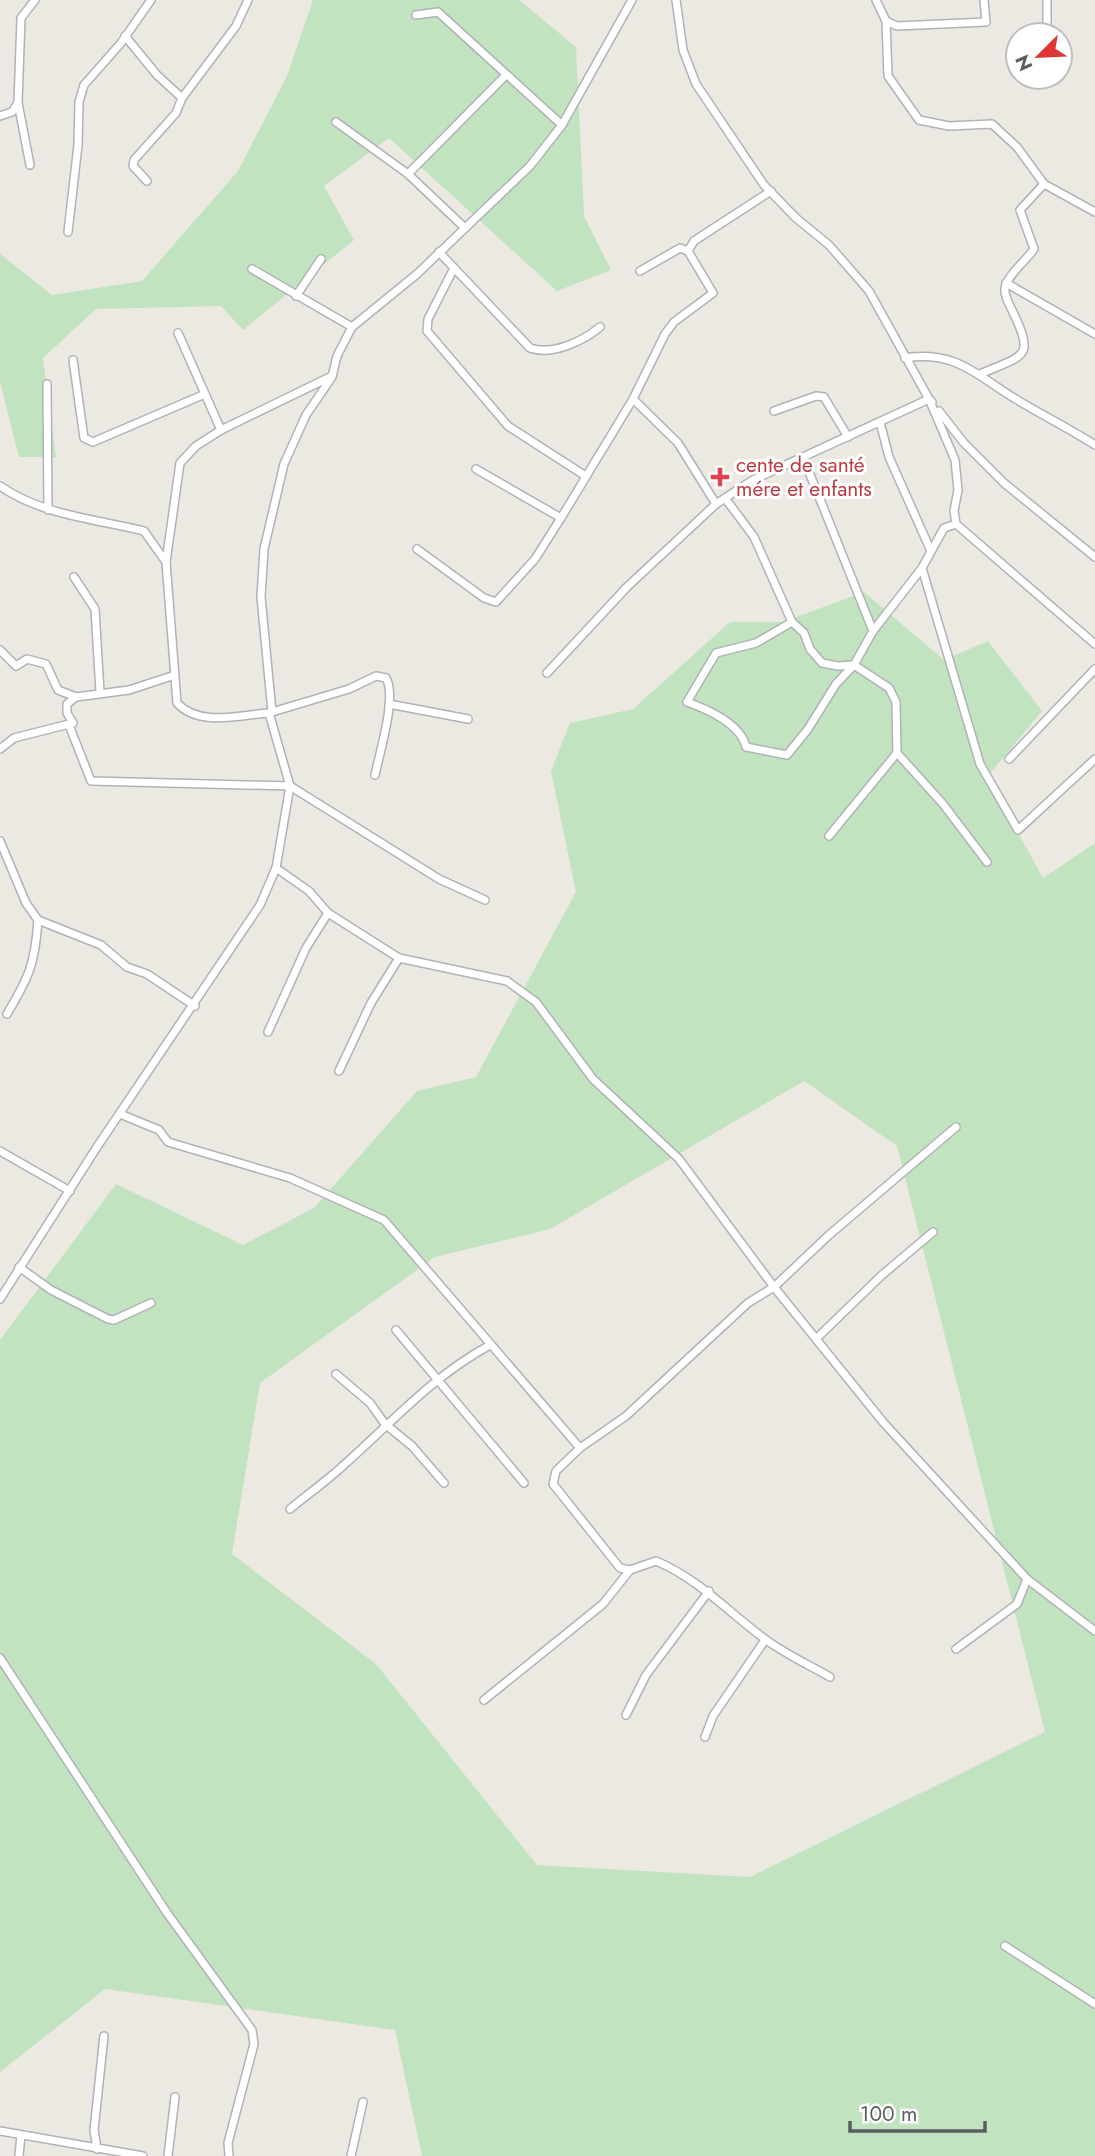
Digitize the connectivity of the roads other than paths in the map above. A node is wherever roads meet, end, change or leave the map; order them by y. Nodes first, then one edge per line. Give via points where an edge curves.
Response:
1 (35, 0) edge
2 (151, 0) edge
3 (248, 0) edge
4 (632, 0) edge
5 (676, 0) edge
6 (876, 0) edge
7 (984, 0) edge
8 (1046, 0) edge
9 (416, 15) dead end
10 (886, 21) junction
11 (1047, 21) edge
12 (125, 36) junction
13 (506, 75) junction
14 (182, 98) junction
15 (18, 103) junction
16 (0, 116) edge
17 (336, 122) dead end
18 (562, 125) junction
19 (30, 165) dead end
20 (408, 174) junction
21 (146, 181) dead end
22 (1045, 184) junction
23 (771, 191) junction
24 (1095, 212) edge
25 (465, 228) junction
26 (68, 232) dead end
27 (688, 251) junction
28 (439, 252) junction
29 (321, 259) dead end
30 (454, 268) junction
31 (253, 269) dead end
32 (640, 271) dead end
33 (1006, 283) junction
34 (296, 296) junction
35 (352, 327) junction
36 (600, 327) dead end
37 (178, 333) dead end
38 (1095, 334) edge
39 (905, 358) junction
40 (73, 360) dead end
41 (980, 374) junction
42 (332, 377) junction
43 (47, 384) dead end
44 (205, 394) junction
45 (633, 399) junction
46 (929, 399) junction
47 (774, 411) dead end
48 (880, 422) junction
49 (220, 430) junction
50 (848, 437) junction
51 (1095, 446) edge
52 (803, 457) junction
53 (476, 469) dead end
54 (584, 475) junction
55 (0, 486) edge
56 (725, 498) junction
57 (716, 504) junction
58 (48, 510) junction
59 (561, 517) junction
60 (956, 524) junction
61 (417, 549) dead end
62 (930, 549) junction
63 (1095, 556) edge
64 (166, 562) junction
65 (922, 568) junction
66 (74, 577) dead end
67 (792, 622) junction
68 (873, 631) junction
69 (1095, 645) edge
70 (0, 650) edge
71 (854, 665) junction
72 (1095, 669) edge
73 (547, 673) dead end
74 (172, 676) junction
75 (100, 692) junction
76 (76, 697) junction
77 (389, 704) junction
78 (270, 713) junction
79 (468, 719) dead end
80 (69, 725) junction
81 (0, 749) edge
82 (897, 753) junction
83 (1009, 759) dead end
84 (1095, 759) edge
85 (376, 775) dead end
86 (290, 786) junction
87 (830, 836) dead end
88 (0, 841) edge
89 (987, 862) dead end
90 (276, 868) junction
91 (485, 900) dead end
92 (328, 913) junction
93 (38, 920) junction
94 (399, 958) junction
95 (195, 1006) junction
96 (7, 1014) dead end
97 (268, 1032) dead end
98 (340, 1071) dead end
99 (120, 1114) junction
100 (957, 1127) dead end
101 (0, 1151) edge
102 (70, 1191) junction
103 (933, 1232) dead end
104 (19, 1267) junction
105 (774, 1287) junction
106 (0, 1299) edge
107 (151, 1303) dead end
108 (396, 1330) dead end
109 (817, 1338) junction
110 (490, 1345) junction
111 (336, 1374) dead end
112 (439, 1380) junction
113 (384, 1424) junction
114 (580, 1448) junction
115 (444, 1483) dead end
116 (524, 1483) dead end
117 (290, 1508) dead end
118 (630, 1570) junction
119 (1027, 1579) junction
120 (709, 1591) junction
121 (1095, 1631) edge
122 (765, 1640) junction
123 (956, 1649) dead end
124 (0, 1658) edge
125 (830, 1677) dead end
126 (485, 1700) dead end
127 (626, 1715) dead end
128 (705, 1737) dead end
129 (1005, 1946) dead end
130 (1095, 2004) edge
131 (104, 2035) dead end
132 (175, 2097) dead end
133 (363, 2102) dead end
134 (0, 2131) edge
135 (21, 2135) junction
136 (97, 2149) junction
137 (19, 2156) edge
138 (143, 2156) edge
139 (167, 2156) edge
140 (229, 2156) edge
141 (351, 2156) edge

1 - 15 street via 21,18
2 - 12 street
3 - 14 street via 236,26
4 - 18 street
5 - 23 street via 683,50 695,84
6 - 10 street
7 - 10 street via 986,22 897,26
8 - 11 street
9 - 13 street via 438,12
10 - 22 street via 888,76 911,113 925,124 992,124 1017,147
12 - 14 street
12 - 26 street via 84,85 79,102 79,145
13 - 18 street
13 - 20 street
14 - 21 street via 176,113 134,160 133,166
15 - 16 street via 12,112
15 - 19 street
17 - 20 street
18 - 25 street via 530,166
20 - 25 street
22 - 24 street
22 - 33 street via 1020,210 1034,249
23 - 27 street via 694,241
23 - 39 street via 829,245 869,291
25 - 28 street
27 - 32 street via 680,248
27 - 45 street via 713,293 674,322
28 - 30 street
28 - 35 street
29 - 34 street
30 - 36 street via 530,348 541,352 572,343
30 - 54 street via 428,319 427,331 508,426
31 - 34 street
33 - 38 street
33 - 41 street via 1004,292 1026,348 1021,355
34 - 35 street
35 - 42 street
37 - 44 street
39 - 41 street via 927,354 966,364
39 - 46 street
40 - 44 street via 84,438 93,442
41 - 51 street
42 - 49 street
42 - 78 street via 306,415 284,464 264,549 261,597
43 - 58 street
44 - 49 street
45 - 54 street
45 - 57 street via 678,443
46 - 48 street
46 - 60 street via 955,460
46 - 63 street via 1004,483
47 - 50 street via 824,397
48 - 50 street
48 - 62 street via 889,457
49 - 64 street via 180,463
50 - 52 street
52 - 56 street
52 - 68 street
53 - 59 street
54 - 59 street
55 - 58 street
56 - 57 street
56 - 67 street via 754,537
57 - 73 street via 627,587
58 - 64 street via 144,531
59 - 61 street via 534,559 496,602
60 - 62 street via 944,528
60 - 69 street
62 - 65 street
64 - 74 street
65 - 68 street
65 - 84 street via 980,764 1018,830
66 - 75 street via 95,609
67 - 71 street via 822,663
67 - 71 street via 756,643 716,653 688,702 721,719 744,739 746,747 787,755
68 - 71 street
70 - 76 street via 16,666 27,659 46,664 58,690
71 - 82 street via 889,688 896,702
72 - 83 street
74 - 75 street via 128,690
74 - 78 street via 177,703 197,718
75 - 76 street
76 - 80 street via 67,704 73,723
77 - 78 street via 389,684 386,678 376,676
77 - 79 street
77 - 85 street
78 - 86 street
80 - 81 street via 15,738
80 - 86 street via 91,781
82 - 87 street
82 - 89 street
86 - 90 street
86 - 91 street via 439,879
88 - 93 street
90 - 92 street via 309,891
90 - 95 street via 248,925
92 - 94 street
92 - 97 street via 306,948
93 - 95 street via 101,946 127,967 147,974
93 - 96 street via 30,975
94 - 98 street via 371,1003
94 - 105 street via 507,981 536,1002 593,1079 679,1159
95 - 99 street
99 - 102 street
99 - 110 street via 159,1130 169,1142 290,1178 384,1220
100 - 105 street
101 - 102 street
102 - 104 street
103 - 109 street
104 - 106 street
104 - 107 street via 51,1290 108,1319
105 - 109 street
105 - 114 street via 748,1303 626,1416
108 - 112 street
109 - 119 street via 883,1422
110 - 112 street
110 - 114 street
111 - 113 street via 370,1403
112 - 113 street
112 - 116 street
113 - 115 street via 412,1446
113 - 117 street via 345,1464
114 - 118 street via 556,1471 553,1484 620,1568
118 - 120 street via 656,1561
118 - 126 street via 604,1604
119 - 121 street
119 - 123 street via 1017,1604
120 - 122 street
120 - 127 street via 646,1675
122 - 125 street
122 - 128 street via 713,1716
124 - 140 street via 160,1903 252,2030 254,2044 228,2143
129 - 130 street
131 - 136 street via 94,2130
132 - 139 street
133 - 141 street
134 - 135 street
135 - 136 street
135 - 137 street
136 - 138 street

